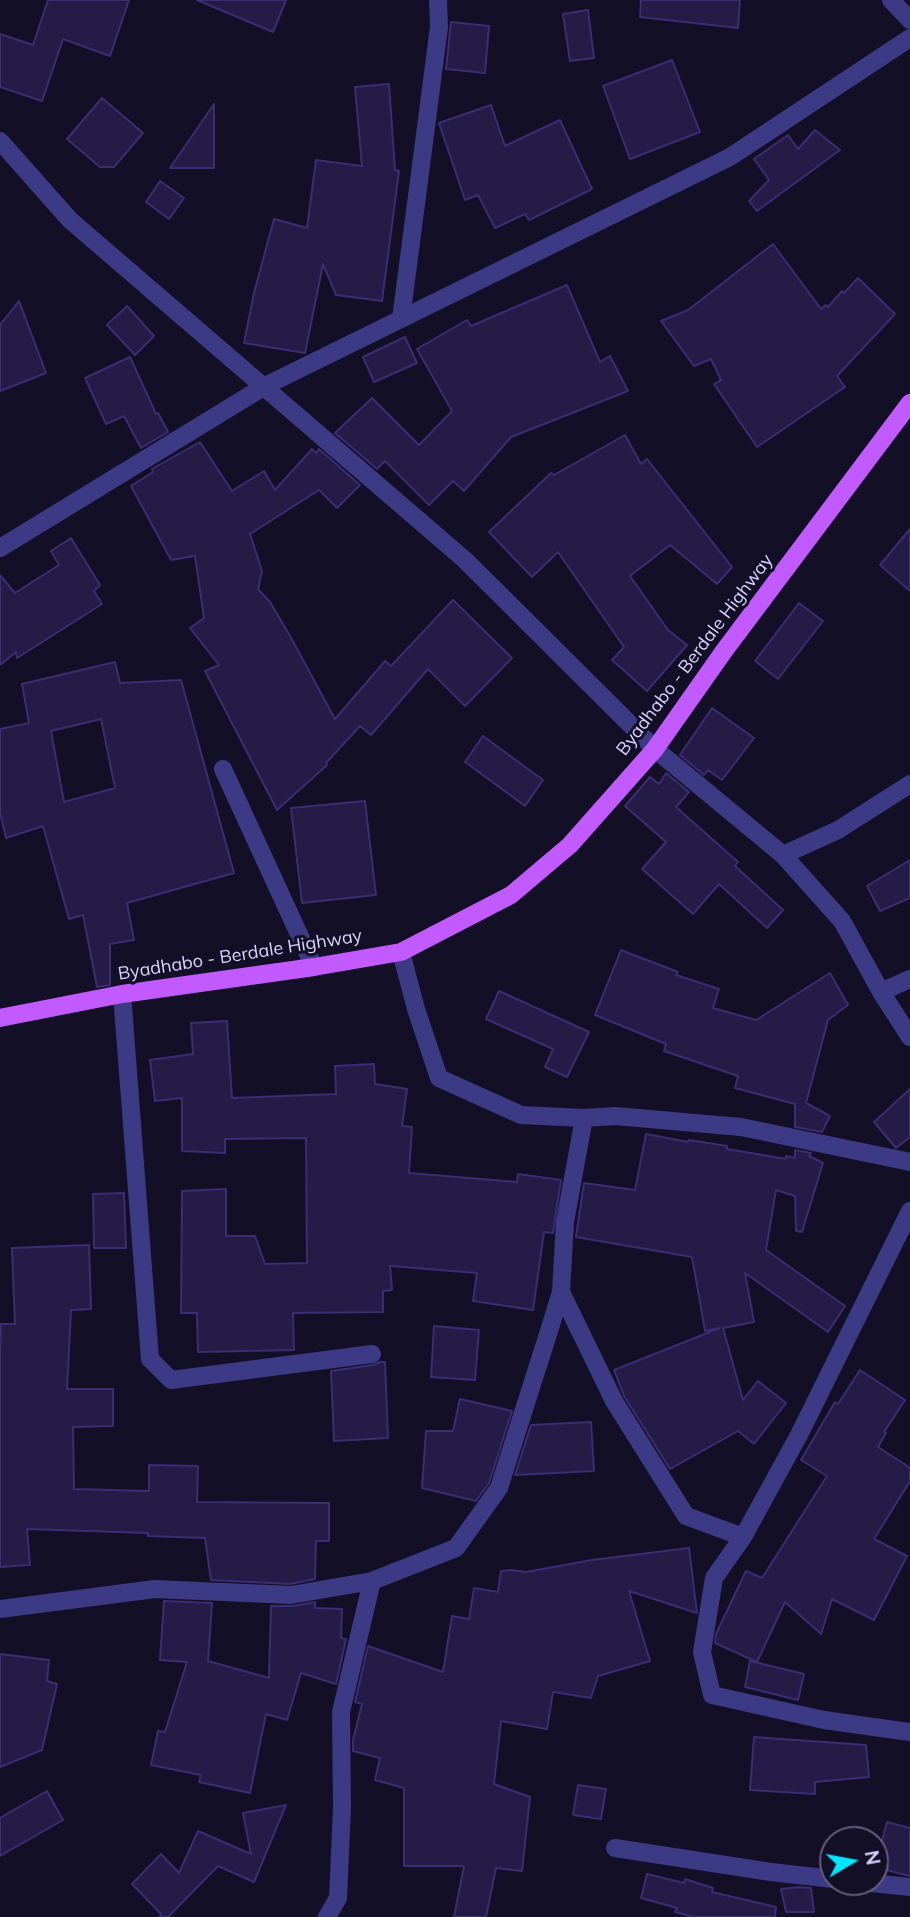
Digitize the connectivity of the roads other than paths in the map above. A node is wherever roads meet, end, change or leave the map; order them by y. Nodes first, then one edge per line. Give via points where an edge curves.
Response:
1 (438, 0) edge
2 (891, 0) edge
3 (910, 20) edge
4 (910, 38) edge
5 (0, 141) edge
6 (401, 318) junction
7 (265, 386) junction
8 (910, 402) edge
9 (0, 548) edge
10 (655, 749) junction
11 (223, 769) dead end
12 (910, 784) edge
13 (783, 855) junction
14 (401, 951) junction
15 (314, 967) junction
16 (910, 979) edge
17 (881, 992) junction
18 (122, 993) junction
19 (0, 1018) edge
20 (910, 1037) edge
21 (584, 1118) junction
22 (910, 1161) edge
23 (910, 1211) edge
24 (561, 1292) junction
25 (372, 1354) dead end
26 (743, 1537) junction
27 (372, 1581) junction
28 (0, 1609) edge
29 (910, 1732) edge
30 (615, 1848) dead end
31 (819, 1877) edge
32 (889, 1885) edge
33 (910, 1887) edge
34 (327, 1917) edge

1 - 6 street via 439,27
2 - 3 street
4 - 6 street via 730,157
5 - 7 street via 70,220
6 - 7 street
7 - 9 street
7 - 10 street via 465,560
8 - 10 main road, Byadhabo - Berdale Highway
10 - 13 street
10 - 14 main road, Byadhabo - Berdale Highway via 570,845 511,895
11 - 15 street
12 - 13 street via 838,830
13 - 17 street via 842,921
14 - 15 main road, Byadhabo - Berdale Highway
14 - 21 street via 439,1078 521,1115
15 - 18 main road, Byadhabo - Berdale Highway
16 - 17 street
17 - 20 street
18 - 19 main road, Byadhabo - Berdale Highway
18 - 25 street via 150,1359 170,1380
21 - 22 street via 615,1116 740,1127
21 - 24 street via 565,1222
23 - 26 street
24 - 26 street via 614,1401 686,1516
24 - 27 street via 499,1488 456,1548
26 - 29 street via 714,1578 702,1652 712,1695 824,1720
27 - 28 street via 291,1595 155,1589
27 - 34 street via 341,1712 338,1898
30 - 31 street
32 - 33 street

